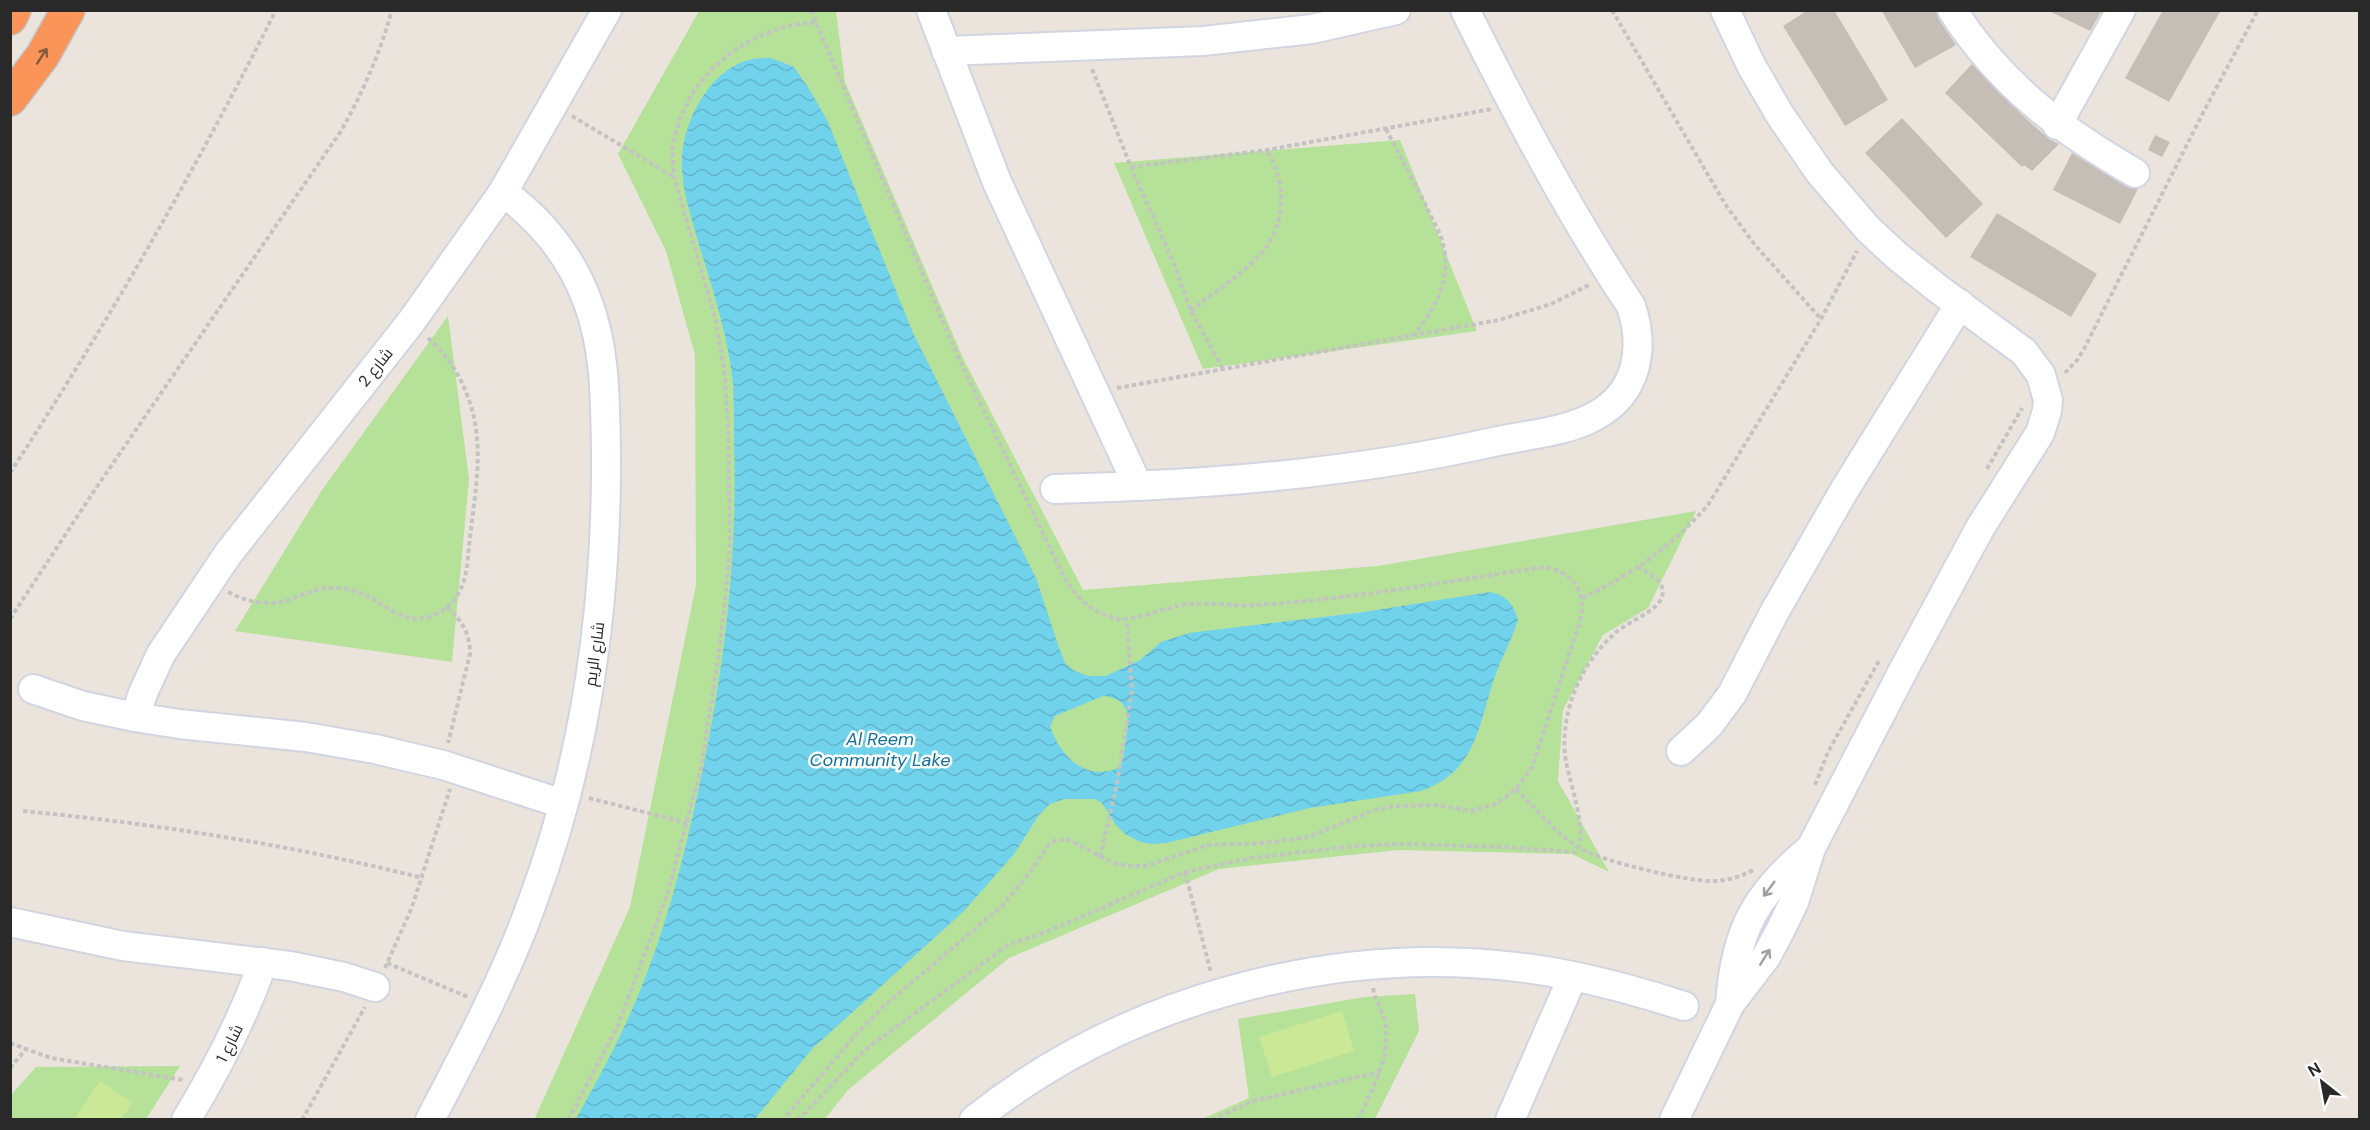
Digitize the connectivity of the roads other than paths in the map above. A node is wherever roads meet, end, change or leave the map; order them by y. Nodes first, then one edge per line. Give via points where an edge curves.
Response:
1 (14, 10) edge
2 (68, 10) edge
3 (607, 10) edge
4 (931, 10) edge
5 (1395, 10) edge
6 (1465, 10) edge
7 (1725, 10) edge
8 (1952, 10) edge
9 (2121, 10) edge
10 (10, 18) edge
11 (946, 51) junction
12 (10, 99) edge
13 (2057, 125) junction
14 (2135, 173) dead end
15 (503, 192) junction
16 (1960, 304) junction
17 (1138, 486) junction
18 (1055, 489) dead end
19 (33, 688) dead end
20 (135, 717) junction
21 (1681, 751) dead end
22 (564, 798) junction
23 (10, 922) edge
24 (262, 962) junction
25 (381, 975) road end
26 (1573, 976) junction
27 (1684, 1006) dead end
28 (186, 1119) edge
29 (430, 1119) edge
30 (974, 1119) edge
31 (1510, 1119) edge
32 (1674, 1119) edge

1 - 10 highway
12 -> 2 highway via 43,55
3 - 15 street, شارع 2
4 - 11 street
5 - 11 street via 1312,29 1258,36 1148,45
6 - 17 street via 1559,191 1631,306 1638,326 1639,347 1626,387 1595,416 1564,427 1463,449 1274,477
7 - 16 street via 1751,65 1799,145 1842,200 1913,270
8 - 13 street via 1993,65
9 - 13 street
11 - 17 street via 998,182
13 - 14 street
15 - 20 street, شارع 2 via 411,322 245,530 161,654
15 - 22 street, شارع الريم via 541,224 575,273 588,300 602,358 606,502 599,621 591,678
16 - 21 street via 1875,439 1732,694 1709,725
16 - 32 street via 2033,363 2046,394 2045,423 1950,583 1811,848 1787,867 1751,916 1733,969 1730,1004
17 - 18 street
19 - 20 street via 83,706
20 - 22 street via 317,738 443,765
22 - 29 street, شارع الريم via 549,855 513,951
23 - 24 street via 123,946
24 - 25 street
24 - 28 street, شارع 1 via 240,1024
26 - 27 street
26 - 30 street via 1474,963 1423,962 1322,972 1216,994 1103,1039 1028,1081
26 - 31 street

